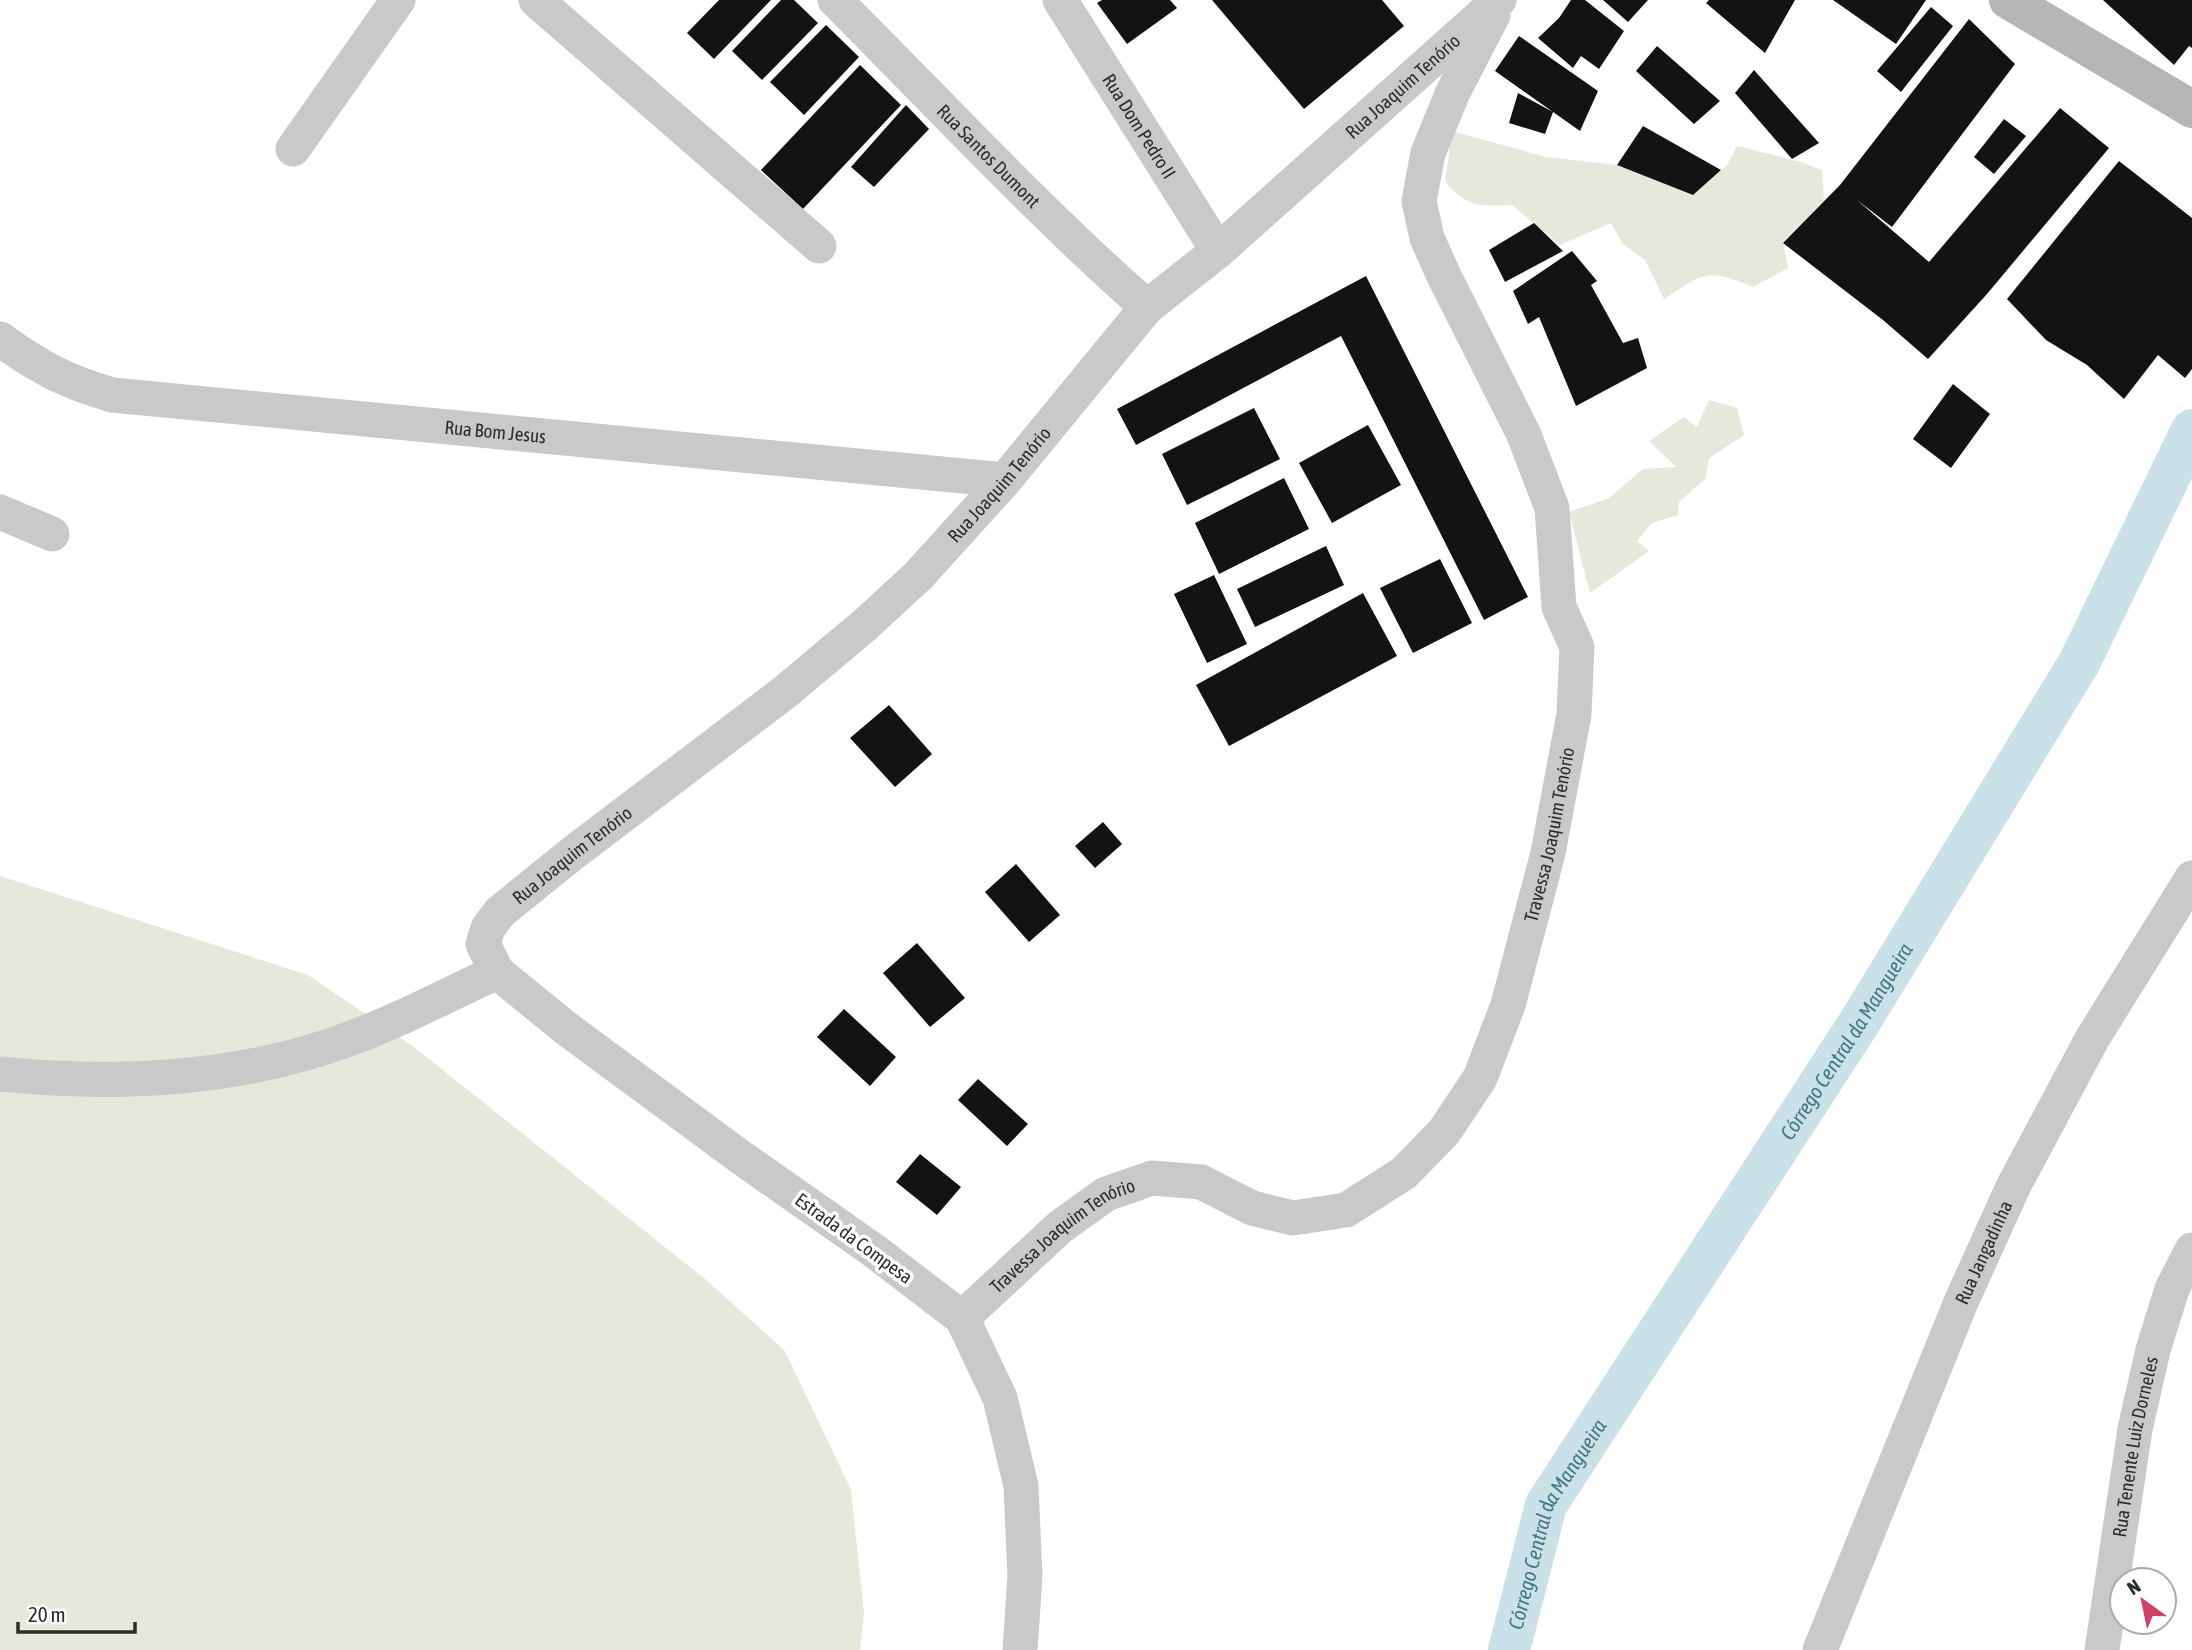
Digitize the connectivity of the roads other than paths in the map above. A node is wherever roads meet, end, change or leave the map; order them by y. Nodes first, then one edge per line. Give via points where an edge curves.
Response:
1 (398, 0) edge
2 (536, 0) edge
3 (835, 0) edge
4 (1060, 0) edge
5 (1499, 0) edge
6 (2008, 0) edge
7 (2192, 109) edge
8 (293, 149) dead end
9 (819, 246) dead end
10 (1218, 251) junction
11 (1147, 307) junction
12 (0, 339) edge
13 (1005, 480) junction
14 (0, 512) edge
15 (52, 534) dead end
16 (2192, 878) edge
17 (490, 958) junction
18 (0, 1074) edge
19 (2192, 1250) edge
20 (962, 1318) junction
21 (1020, 1650) edge
22 (1820, 1650) edge
23 (2102, 1650) edge

1 - 8 street
2 - 9 street
3 - 11 street, Rua Santos Dumont via 1029,197
4 - 10 street, Rua Dom Pedro II
5 - 10 street, Rua Joaquim Tenório
5 - 20 street, Travessa Joaquim Tenório via 1428,153 1419,201 1427,238 1524,435 1552,508 1559,607 1577,647 1574,714 1548,853 1508,1005 1480,1078 1444,1132 1404,1173 1346,1210 1293,1218 1252,1208 1201,1182 1152,1178 1105,1194 1060,1227
6 - 7 main road
10 - 11 street, Rua Joaquim Tenório
11 - 13 street, Rua Joaquim Tenório
12 - 13 street, Rua Bom Jesus via 35,364 112,395
13 - 17 street, Rua Joaquim Tenório via 918,576 866,624 500,912 488,928
14 - 15 street
16 - 22 street, Rua Jangadinha via 2092,1039 2013,1187
17 - 18 street via 356,1037 260,1066 173,1077 61,1080
17 - 20 street, Estrada da Compesa via 567,1029
19 - 23 street, Rua Tenente Luiz Dorneles via 2172,1289 2135,1429
20 - 21 street, Estrada da Compesa via 1000,1398 1021,1486 1025,1576

